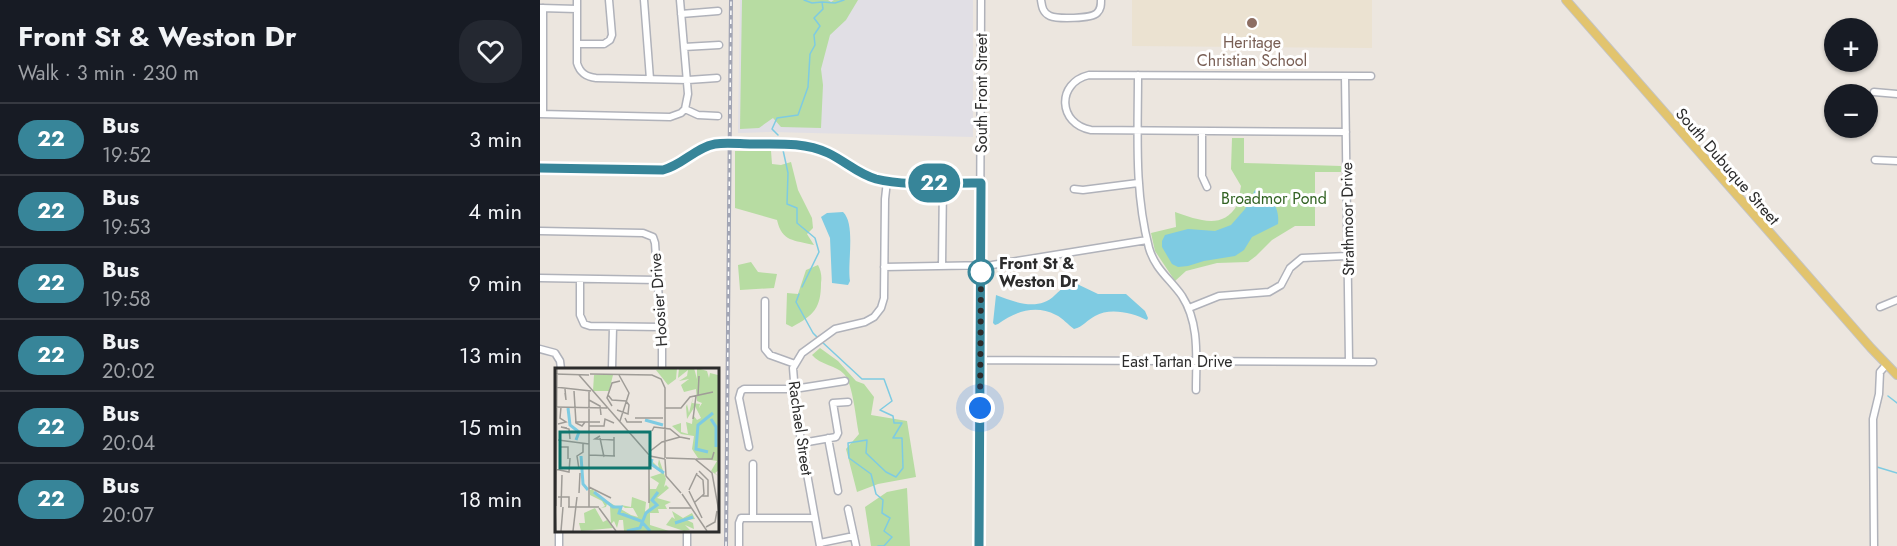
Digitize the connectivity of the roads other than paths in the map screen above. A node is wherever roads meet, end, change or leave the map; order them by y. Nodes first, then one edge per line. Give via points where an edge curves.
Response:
1 (577, 0) edge
2 (609, 0) edge
3 (644, 0) edge
4 (680, 0) edge
5 (981, 0) edge
6 (1041, 0) edge
7 (1101, 0) edge
8 (1566, 0) edge
9 (542, 8) edge
10 (577, 9) junction
11 (718, 11) dead end
12 (681, 14) junction
13 (577, 44) junction
14 (718, 45) dead end
15 (684, 47) junction
16 (1138, 75) junction
17 (1345, 76) junction
18 (1371, 76) dead end
19 (717, 78) dead end
20 (650, 80) junction
21 (687, 80) junction
22 (1878, 92) edge
23 (1897, 94) edge
24 (685, 109) junction
25 (541, 114) edge
26 (718, 116) dead end
27 (1138, 131) junction
28 (1202, 131) junction
29 (1346, 132) junction
30 (1875, 160) dead end
31 (1897, 161) edge
32 (540, 168) edge
33 (887, 181) junction
34 (943, 183) junction
35 (981, 183) junction
36 (1138, 183) junction
37 (1207, 187) dead end
38 (1074, 189) dead end
39 (540, 231) edge
40 (1147, 240) junction
41 (1347, 256) junction
42 (942, 266) junction
43 (981, 266) junction
44 (884, 267) junction
45 (540, 278) edge
46 (580, 279) junction
47 (658, 280) junction
48 (1897, 300) edge
49 (765, 302) dead end
50 (1880, 307) dead end
51 (1189, 308) junction
52 (613, 327) junction
53 (661, 327) junction
54 (540, 349) edge
55 (980, 360) junction
56 (1196, 361) junction
57 (1348, 362) junction
58 (1373, 362) dead end
59 (795, 364) junction
60 (1886, 365) junction
61 (561, 368) edge
62 (612, 368) edge
63 (662, 368) edge
64 (1897, 375) edge
65 (845, 381) dead end
66 (794, 389) junction
67 (1196, 390) dead end
68 (848, 402) dead end
69 (828, 438) junction
70 (802, 443) junction
71 (749, 447) dead end
72 (753, 464) dead end
73 (838, 492) dead end
74 (848, 508) dead end
75 (753, 517) junction
76 (815, 518) junction
77 (560, 531) edge
78 (854, 536) junction
79 (820, 545) edge
80 (559, 546) edge
81 (739, 546) edge
82 (856, 546) edge
83 (979, 546) edge
84 (1874, 546) edge

1 - 10 street
2 - 13 street via 610,40 604,44
3 - 20 street
4 - 12 street
5 - 35 street, South Front Street
6 - 7 street via 1043,9 1051,16 1086,17 1096,14
8 - 60 main road, South Dubuque Street
9 - 10 street
9 - 25 street
10 - 13 street
11 - 12 street
12 - 15 street
13 - 20 street via 577,63 587,76
14 - 15 street
15 - 21 street
16 - 17 street
16 - 27 street
16 - 27 street via 1081,77 1068,88 1064,103 1073,122 1085,129
17 - 18 street
17 - 29 street, Strathmoor Drive
19 - 21 street
20 - 21 street
21 - 24 street
22 - 23 street
24 - 25 street via 670,117
24 - 26 street via 698,115
27 - 28 street
27 - 36 street
28 - 29 street
28 - 37 street via 1202,176
29 - 41 street, Strathmoor Drive
30 - 31 street
32 - 33 street via 663,170 715,144 796,145 820,150 864,174
33 - 34 street
33 - 44 street, Rachael Street
34 - 35 street
34 - 42 street
35 - 43 street, South Front Street
36 - 38 street
36 - 40 street
39 - 47 street, Hoosier Drive via 650,235 655,243
40 - 43 street
40 - 51 street via 1159,270
41 - 51 street via 1302,258 1290,268 1281,285 1269,292 1219,296
41 - 57 street, Strathmoor Drive
42 - 43 street
42 - 44 street
43 - 55 street, South Front Street
44 - 59 street, Rachael Street via 884,298 878,313 865,322 840,327 802,353
45 - 46 street
46 - 47 street
46 - 52 street via 582,323
47 - 53 street, Hoosier Drive
48 - 50 street
49 - 59 street via 765,349 770,355
51 - 56 street via 1195,330
52 - 53 street
52 - 62 street
53 - 63 street, Hoosier Drive
54 - 61 street via 555,352
55 - 56 street, East Tartan Drive
55 - 83 street, South Front Street
56 - 57 street, East Tartan Drive
56 - 67 street
57 - 58 street, East Tartan Drive
59 - 66 street, Rachael Street
60 - 64 main road, South Dubuque Street
60 - 84 street via 1880,372 1880,394 1873,419
65 - 66 street
66 - 70 street, Rachael Street
66 - 71 street via 741,391
68 - 69 street via 833,404 838,433
69 - 70 street
69 - 73 street
70 - 76 street, Rachael Street
72 - 75 street
74 - 78 street
75 - 76 street
75 - 81 street via 739,520
76 - 79 street, Rachael Street
77 - 80 street
78 - 79 street
78 - 82 street

